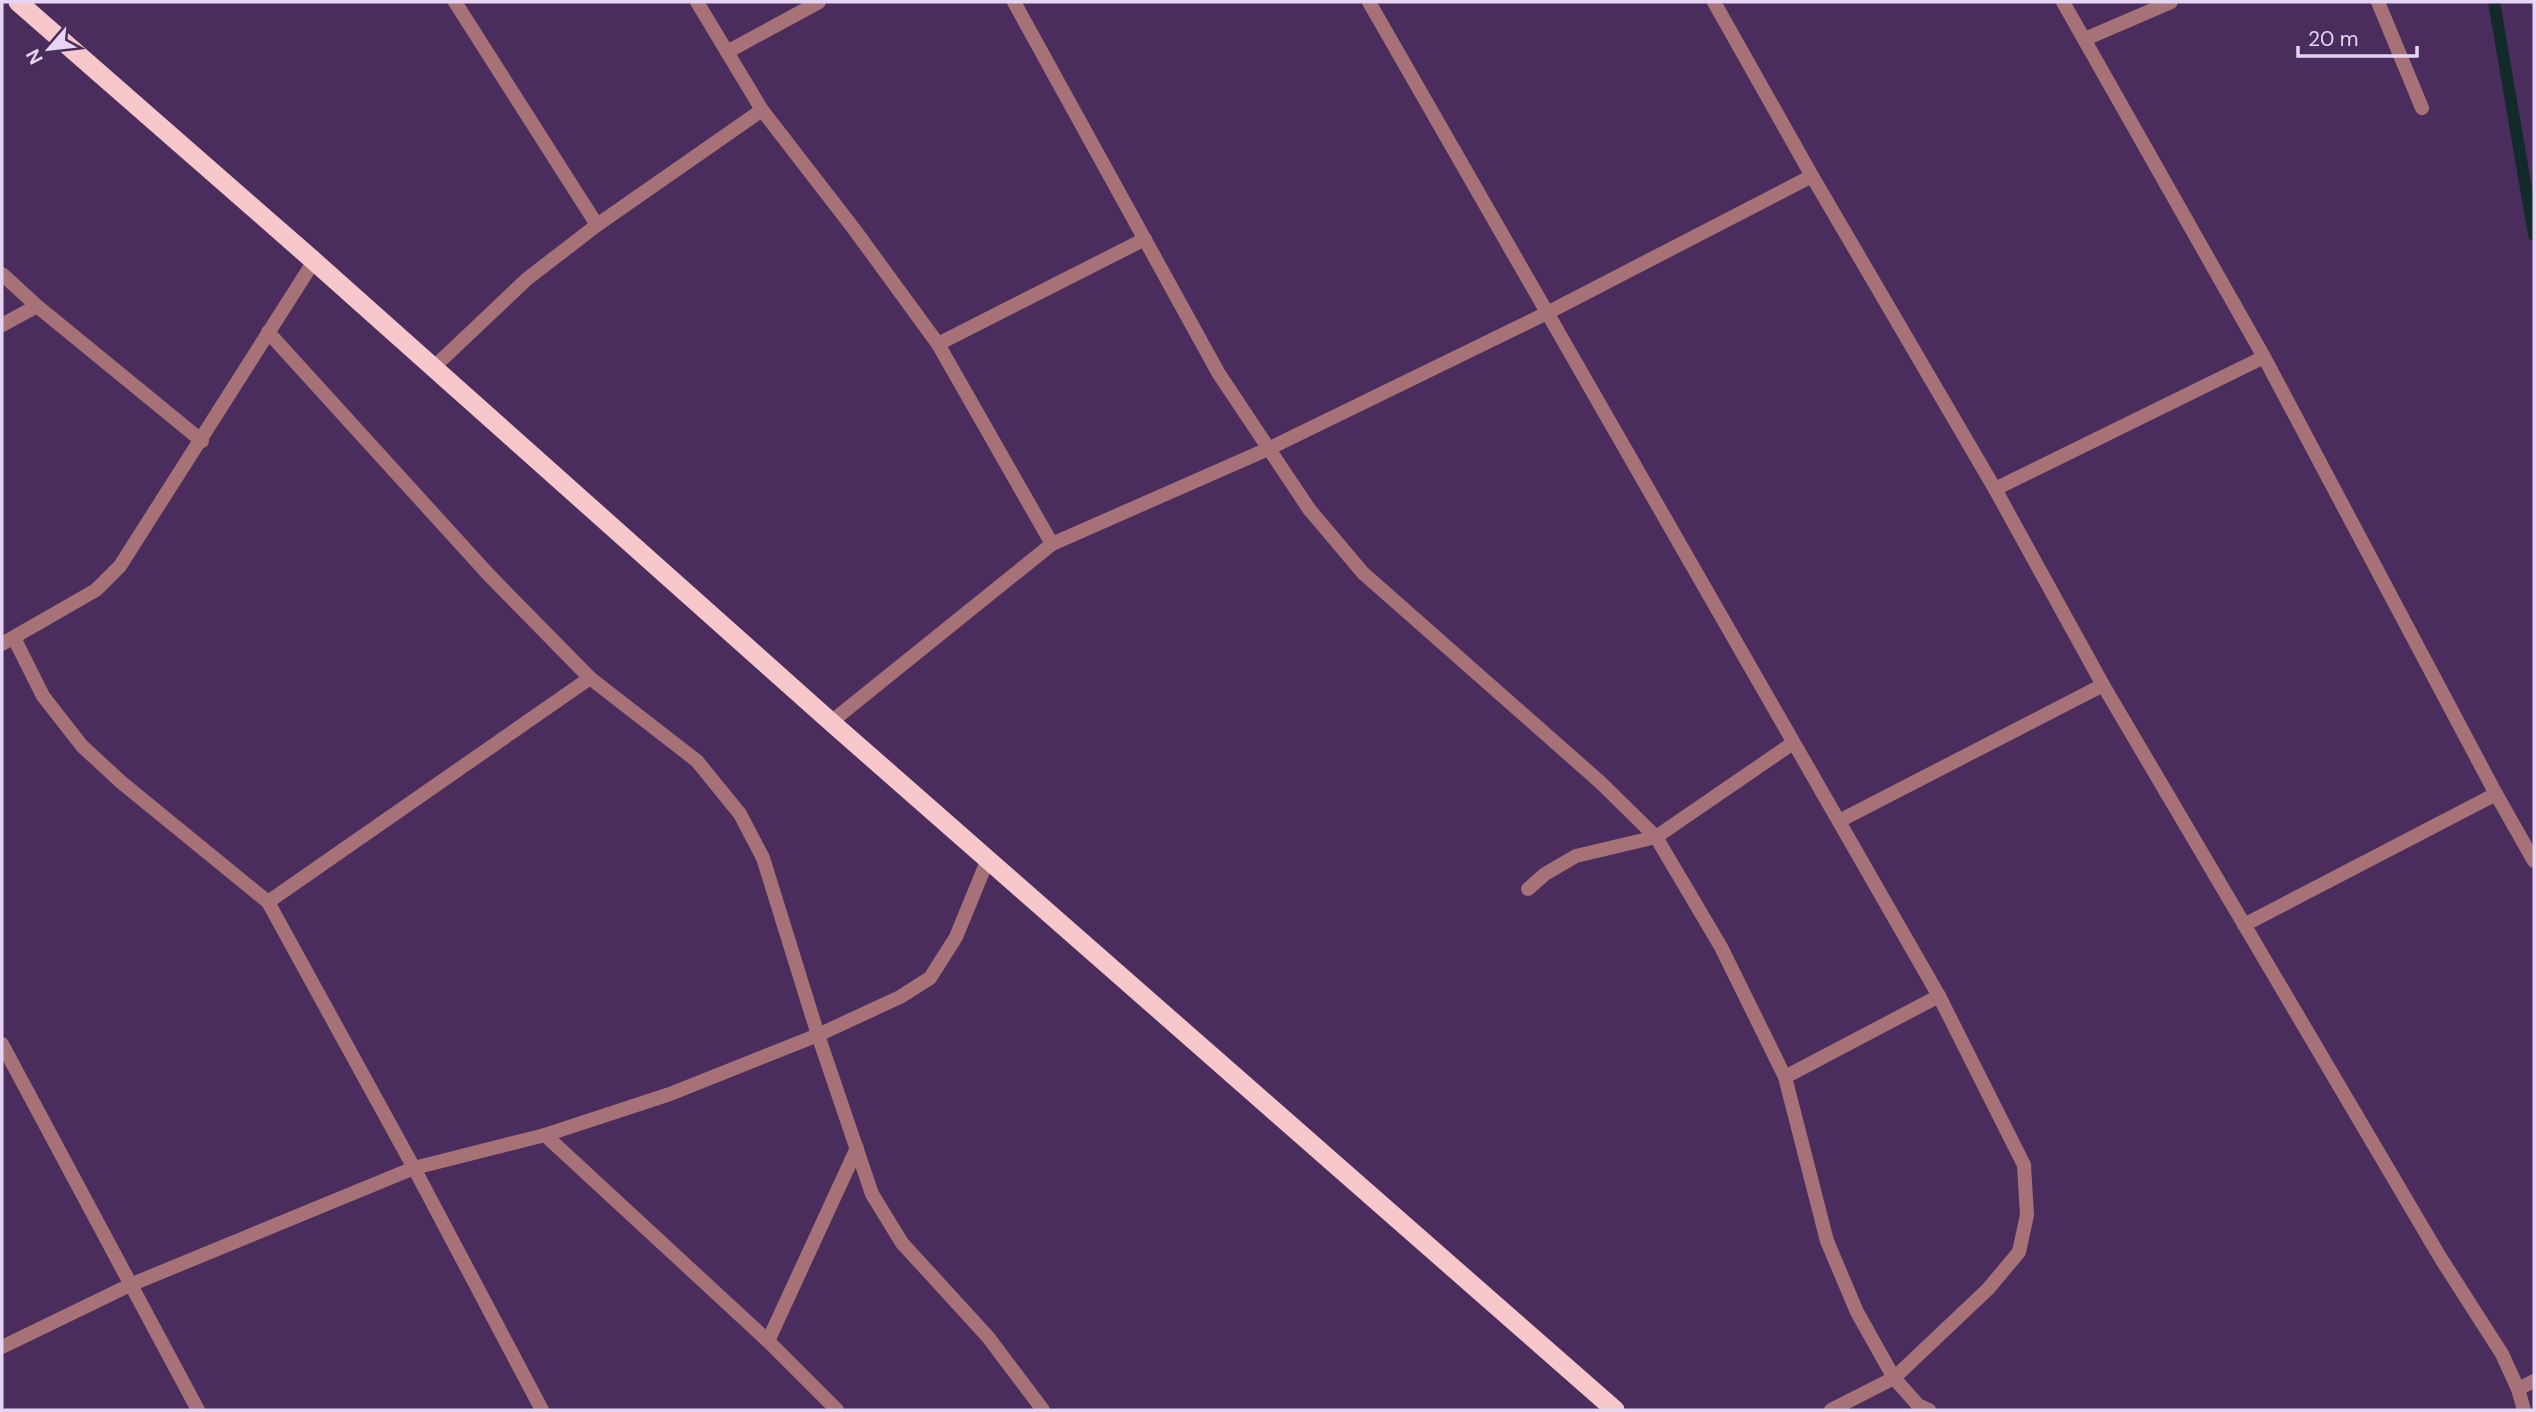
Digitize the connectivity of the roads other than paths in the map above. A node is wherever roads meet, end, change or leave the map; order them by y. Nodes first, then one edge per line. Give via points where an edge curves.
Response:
1 (18, 2) edge
2 (455, 2) edge
3 (696, 2) edge
4 (819, 2) edge
5 (1014, 2) edge
6 (1369, 2) edge
7 (1714, 2) edge
8 (2063, 2) edge
9 (2171, 2) edge
10 (2378, 2) edge
11 (2085, 39) junction
12 (727, 52) junction
13 (2422, 108) dead end
14 (762, 110) junction
15 (1812, 176) junction
16 (597, 225) junction
17 (1145, 239) junction
18 (314, 261) junction
19 (2, 274) edge
20 (37, 306) junction
21 (1547, 313) junction
22 (2, 325) edge
23 (268, 332) junction
24 (938, 344) junction
25 (2264, 357) junction
26 (434, 367) junction
27 (202, 441) junction
28 (1268, 449) junction
29 (1995, 489) junction
30 (1052, 544) junction
31 (8, 641) edge
32 (590, 678) junction
33 (2104, 685) junction
34 (831, 722) junction
35 (1793, 743) junction
36 (2496, 794) junction
37 (1839, 821) junction
38 (1656, 836) junction
39 (988, 859) junction
40 (2534, 861) edge
41 (1528, 889) dead end
42 (268, 902) junction
43 (2244, 925) junction
44 (1939, 996) junction
45 (818, 1035) junction
46 (2, 1044) edge
47 (1785, 1077) junction
48 (545, 1135) junction
49 (857, 1148) junction
50 (414, 1168) junction
51 (130, 1285) junction
52 (768, 1341) junction
53 (2, 1347) edge
54 (1894, 1378) junction
55 (2534, 1381) edge
56 (2518, 1389) junction
57 (198, 1410) edge
58 (542, 1410) edge
59 (838, 1410) edge
60 (1043, 1410) edge
61 (1615, 1410) edge
62 (1831, 1410) edge
63 (1929, 1410) edge
64 (2524, 1410) edge

1 - 18 highway
2 - 16 street
3 - 12 street
4 - 12 street
5 - 17 street
6 - 21 street
7 - 15 street
8 - 11 street
9 - 11 street
10 - 13 street
11 - 25 street
12 - 14 street
14 - 16 street
14 - 24 street
15 - 21 street
15 - 29 street
16 - 26 street via 527,279
17 - 24 street
17 - 28 street via 1219,374
18 - 23 street
18 - 26 highway
19 - 20 street
20 - 22 street
20 - 27 street
21 - 28 street
21 - 35 street
23 - 27 street
23 - 32 street via 488,574
24 - 30 street
25 - 29 street
25 - 36 street
26 - 34 highway
27 - 31 street via 120,566 96,590
28 - 30 street
28 - 38 street via 1309,509 1363,573
29 - 33 street
30 - 34 street
31 - 42 street via 82,746
32 - 42 street
32 - 45 street via 697,761 740,814 762,858
33 - 37 street
33 - 43 street
34 - 39 highway
35 - 37 street
35 - 38 street
36 - 40 street
36 - 43 street
37 - 44 street
38 - 41 street via 1576,856
38 - 47 street via 1721,947
39 - 45 street via 956,937 930,978
39 - 61 highway
42 - 50 street
43 - 56 street via 2502,1354
44 - 47 street
44 - 54 street via 2024,1165 2027,1215 2019,1252 1988,1289
45 - 48 street via 670,1094
45 - 49 street
46 - 51 street
47 - 54 street via 1827,1241 1857,1312
48 - 50 street
48 - 52 street
49 - 52 street
49 - 60 street via 872,1194 902,1243 988,1337
50 - 51 street
50 - 58 street
51 - 53 street
51 - 57 street
52 - 59 street
54 - 62 street
54 - 63 street via 1918,1405
55 - 56 street
56 - 64 street

